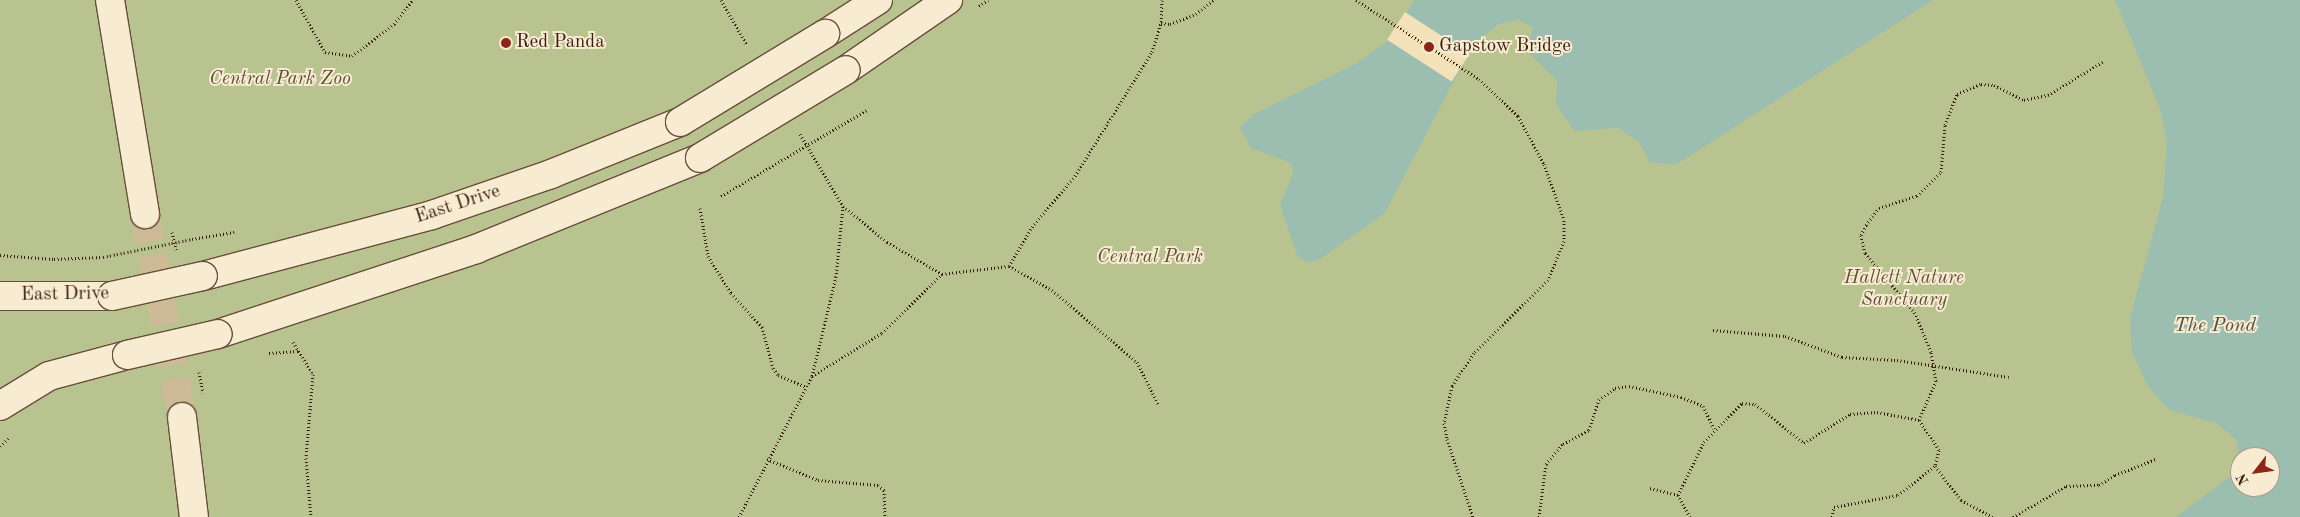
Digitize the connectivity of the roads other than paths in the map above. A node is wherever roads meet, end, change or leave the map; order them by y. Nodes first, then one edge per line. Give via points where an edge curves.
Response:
1 (98, 0) edge
2 (110, 0) edge
3 (878, 0) edge
4 (948, 0) edge
5 (116, 50) junction
6 (145, 214) tunnel mouth
7 (0, 296) edge
8 (0, 406) edge
9 (182, 417) tunnel mouth
10 (194, 517) edge

1 - 5 street
2 - 5 street
3 - 7 street, East Drive, bridge via 680,122 552,174 432,214 203,276 112,296
4 - 8 street, bridge via 846,70 700,158 476,250 278,318 49,376
5 - 6 street
9 - 10 street

